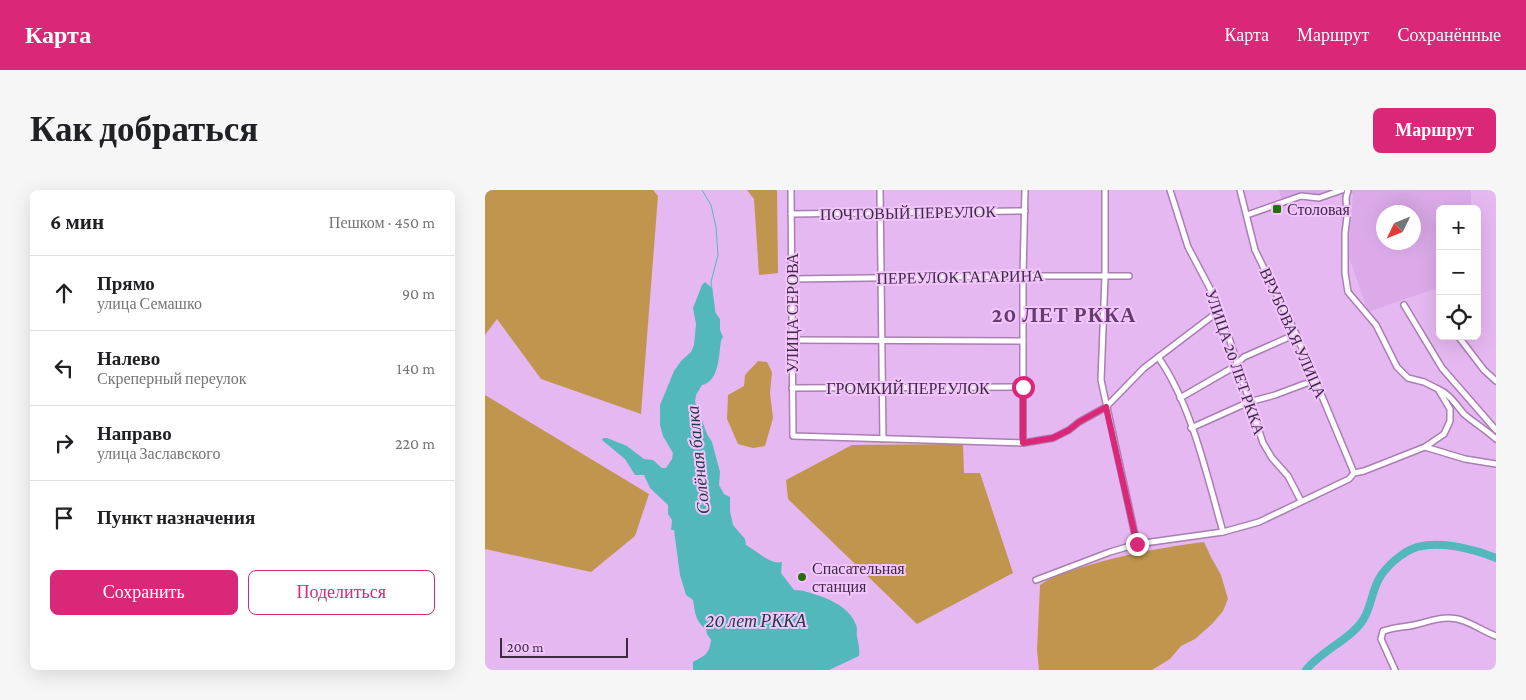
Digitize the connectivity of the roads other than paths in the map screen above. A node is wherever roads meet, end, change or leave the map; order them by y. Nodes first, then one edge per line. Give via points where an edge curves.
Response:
1 (791, 190) edge
2 (880, 190) edge
3 (1025, 190) edge
4 (1105, 190) edge
5 (1170, 190) edge
6 (1240, 190) edge
7 (1342, 190) edge
8 (1348, 190) edge
9 (1025, 211) junction
10 (880, 213) junction
11 (791, 214) junction
12 (1247, 215) junction
13 (1023, 276) junction
14 (1129, 276) dead end
15 (1105, 277) junction
16 (881, 278) junction
17 (791, 279) junction
18 (1404, 305) dead end
19 (1215, 314) junction
20 (1296, 334) junction
21 (792, 340) junction
22 (882, 340) junction
23 (1461, 340) edge
24 (1023, 341) junction
25 (1158, 357) junction
26 (1237, 363) junction
27 (1315, 380) junction
28 (1496, 381) edge
29 (1023, 387) junction
30 (792, 388) junction
31 (882, 388) junction
32 (1438, 389) junction
33 (1180, 398) junction
34 (1249, 402) junction
35 (1106, 407) junction
36 (1191, 428) junction
37 (1496, 430) edge
38 (883, 439) junction
39 (1496, 439) edge
40 (1023, 443) junction
41 (1425, 447) junction
42 (1496, 464) edge
43 (1354, 473) junction
44 (1301, 501) junction
45 (1223, 532) junction
46 (1137, 544) junction
47 (1036, 580) dead end
48 (1496, 636) edge
49 (1395, 670) edge

1 - 11 street, УЛИЦА СЕРОВА
2 - 10 street
3 - 9 street
4 - 15 street
5 - 19 street, УЛИЦА 20 ЛЕТ РККА via 1188,247 1214,296
6 - 12 street, ВРУБОВАЯ УЛИЦА
7 - 12 street via 1319,198 1301,196
8 - 32 street via 1345,273 1348,292 1376,325 1397,367 1408,378
9 - 10 street, ПОЧТОВЫЙ ПЕРЕУЛОК
9 - 13 street
10 - 11 street, ПОЧТОВЫЙ ПЕРЕУЛОК
10 - 16 street
11 - 17 street, УЛИЦА СЕРОВА
12 - 20 street, ВРУБОВАЯ УЛИЦА via 1255,250
13 - 15 street, ПЕРЕУЛОК ГАГАРИНА
13 - 16 street, ПЕРЕУЛОК ГАГАРИНА
13 - 24 street
14 - 15 street, ПЕРЕУЛОК ГАГАРИНА
15 - 35 street via 1101,380
16 - 17 street, ПЕРЕУЛОК ГАГАРИНА
16 - 22 street
17 - 21 street, УЛИЦА СЕРОВА
18 - 37 street via 1443,368
19 - 25 street
19 - 26 street, УЛИЦА 20 ЛЕТ РККА via 1229,338
20 - 26 street via 1244,356
20 - 27 street, ВРУБОВАЯ УЛИЦА
21 - 22 street
21 - 30 street, УЛИЦА СЕРОВА
22 - 24 street
22 - 31 street
23 - 28 street
24 - 29 street
25 - 33 street via 1171,375
25 - 35 street
26 - 33 street
26 - 34 street, УЛИЦА 20 ЛЕТ РККА
27 - 34 street
27 - 43 street, ВРУБОВАЯ УЛИЦА
29 - 31 street, ГРОМКИЙ ПЕРЕУЛОК
29 - 40 street
30 - 31 street, ГРОМКИЙ ПЕРЕУЛОК
30 - 38 street, УЛИЦА СЕРОВА via 793,436
31 - 38 street
32 - 39 street
32 - 41 street via 1450,409 1450,421 1444,434
33 - 36 street
34 - 36 street
34 - 44 street, УЛИЦА 20 ЛЕТ РККА via 1263,443 1288,476
35 - 40 street via 1053,438
35 - 46 street
36 - 45 street
38 - 40 street
41 - 42 street
41 - 43 street
43 - 44 street via 1349,479
44 - 45 street via 1259,522
45 - 46 street
46 - 47 street
48 - 49 street via 1464,621 1447,618 1383,631 1381,639

